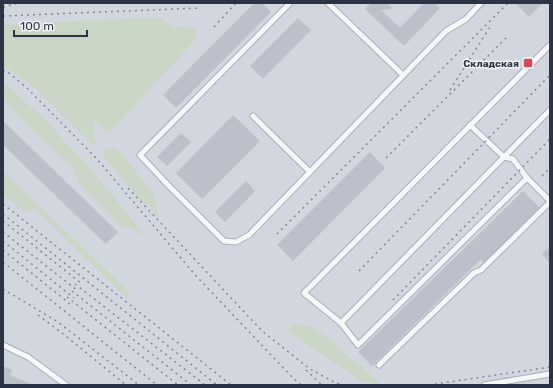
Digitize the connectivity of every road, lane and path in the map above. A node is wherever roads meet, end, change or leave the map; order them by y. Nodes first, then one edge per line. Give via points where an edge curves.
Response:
1 (290, 3) edge
2 (328, 3) edge
3 (481, 3) edge
4 (550, 45) edge
5 (403, 75) junction
6 (550, 110) edge
7 (253, 116) dead end
8 (470, 125) junction
9 (504, 157) junction
10 (310, 172) junction
11 (527, 178) junction
12 (550, 201) edge
13 (340, 323) junction
14 (3, 345) edge
15 (379, 365) dead end
16 (550, 374) edge
17 (66, 385) edge
18 (484, 385) edge

1 - 10 street via 140,155 224,241 236,242 249,235
2 - 5 street
3 - 5 street via 466,19 446,31
4 - 8 street
5 - 10 street
6 - 9 street
7 - 10 street
8 - 9 street
8 - 13 street via 304,293
9 - 11 street via 513,159
9 - 13 street
11 - 12 street
11 - 13 street via 358,345
12 - 15 street via 481,270 474,273
14 - 17 street via 28,357
16 - 18 street

